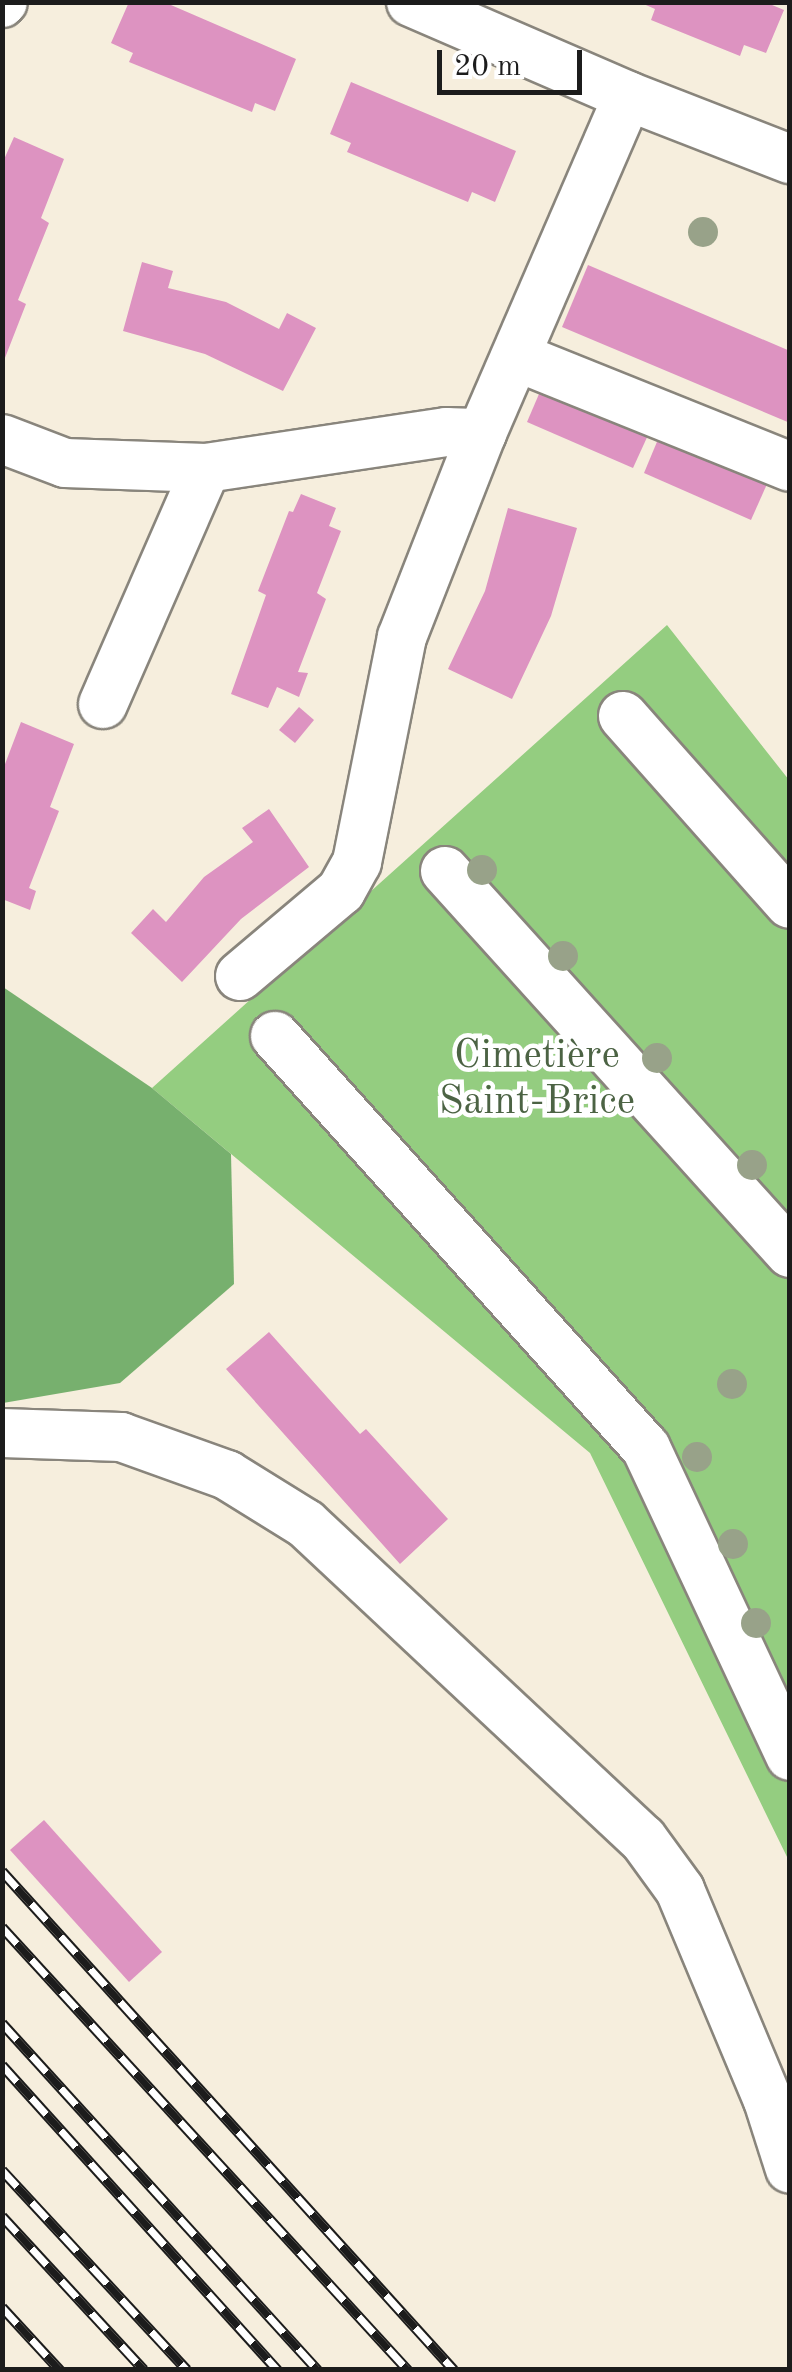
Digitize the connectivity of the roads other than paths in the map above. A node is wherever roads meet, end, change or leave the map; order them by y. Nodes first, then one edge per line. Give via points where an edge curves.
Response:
1 (411, 2) edge
2 (628, 96) junction
3 (790, 159) edge
4 (517, 357) junction
5 (482, 433) junction
6 (2, 439) edge
7 (790, 467) edge
8 (206, 468) junction
9 (104, 704) dead end
10 (623, 716) dead end
11 (446, 872) dead end
12 (790, 904) edge
13 (240, 976) dead end
14 (275, 1036) dead end
15 (790, 1253) edge
16 (2, 1433) edge
17 (790, 1756) edge
18 (790, 2169) edge

1 - 2 street
2 - 3 street
2 - 4 street
4 - 5 street
4 - 7 street
5 - 8 street via 446,432
5 - 13 street via 402,637 357,862 342,891
6 - 8 street via 65,462
8 - 9 street
10 - 12 street
11 - 15 street
14 - 17 street via 646,1448
16 - 18 street via 121,1437 227,1475 306,1524 559,1760 643,1839 680,1890

